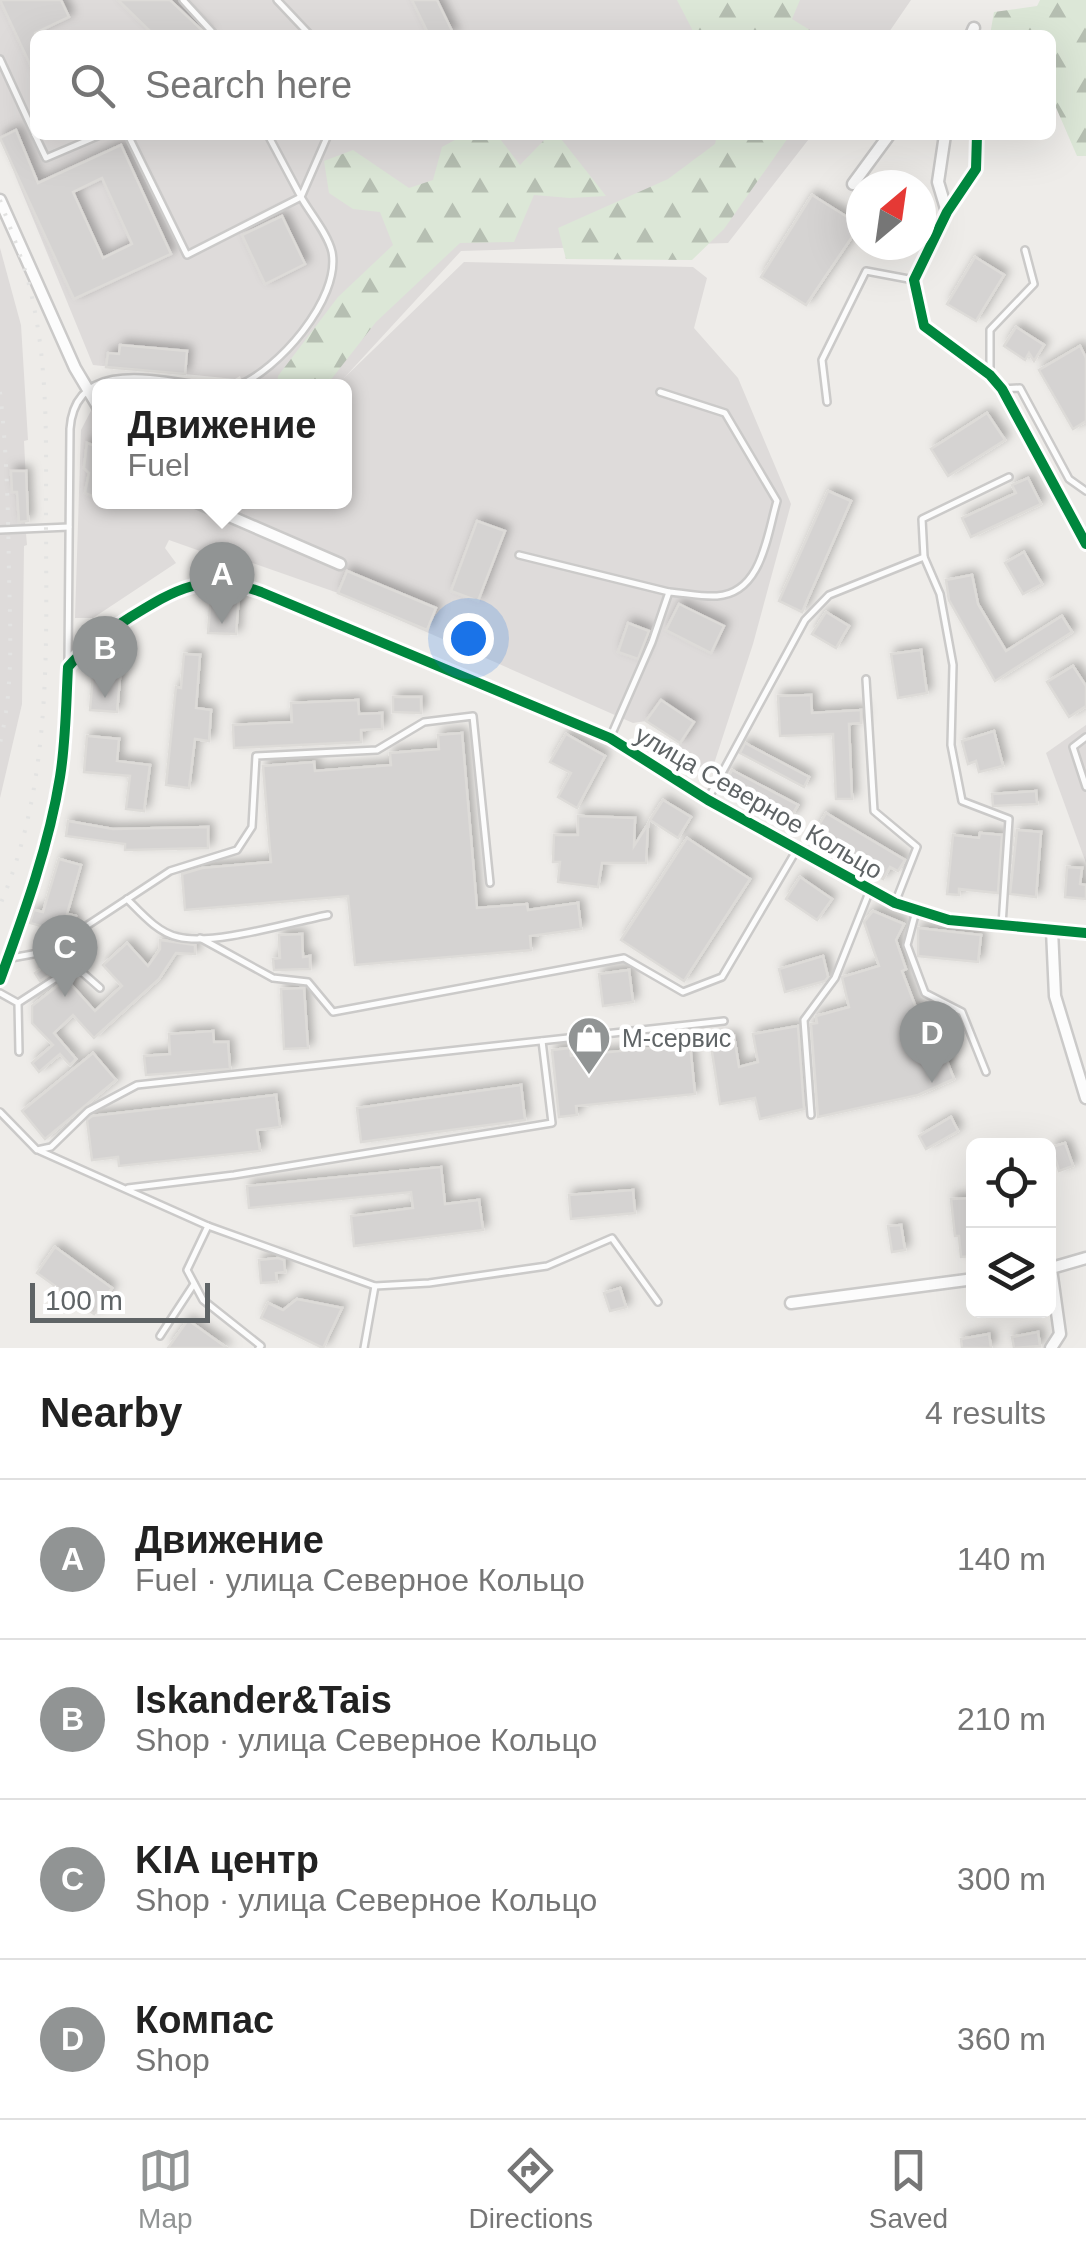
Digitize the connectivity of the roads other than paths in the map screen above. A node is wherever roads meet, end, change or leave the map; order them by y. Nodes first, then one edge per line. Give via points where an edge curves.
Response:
1 (183, 0) edge
2 (277, 0) edge
3 (210, 30) edge
4 (305, 30) edge
5 (0, 59) edge
6 (30, 124) edge
7 (37, 140) edge
8 (88, 140) edge
9 (130, 140) edge
10 (271, 140) edge
11 (326, 140) edge
12 (885, 140) edge
13 (944, 140) edge
14 (977, 140) edge
15 (863, 170) edge
16 (302, 197) junction
17 (0, 200) edge
18 (947, 212) junction
19 (1026, 250) dead end
20 (914, 280) junction
21 (990, 375) junction
22 (111, 379) edge
23 (143, 379) edge
24 (248, 379) edge
25 (92, 389) edge
26 (1002, 389) junction
27 (88, 392) junction
28 (660, 392) dead end
29 (92, 398) edge
30 (827, 402) dead end
31 (1008, 477) dead end
32 (1086, 492) edge
33 (214, 509) edge
34 (69, 527) junction
35 (0, 530) edge
36 (1086, 544) edge
37 (519, 555) dead end
38 (924, 557) junction
39 (340, 564) dead end
40 (669, 592) junction
41 (68, 667) junction
42 (866, 679) dead end
43 (1086, 737) edge
44 (610, 738) junction
45 (1086, 787) edge
46 (708, 800) junction
47 (796, 850) junction
48 (490, 883) dead end
49 (870, 890) junction
50 (127, 899) junction
51 (895, 903) junction
52 (916, 911) junction
53 (328, 914) dead end
54 (1002, 925) junction
55 (1052, 930) junction
56 (1086, 933) edge
57 (200, 938) junction
58 (8, 958) junction
59 (0, 980) edge
60 (100, 988) dead end
61 (0, 993) edge
62 (18, 1003) junction
63 (724, 1020) dead end
64 (542, 1041) junction
65 (19, 1052) dead end
66 (986, 1072) dead end
67 (1086, 1098) edge
68 (0, 1112) edge
69 (811, 1115) dead end
70 (38, 1150) junction
71 (125, 1188) junction
72 (208, 1226) junction
73 (1086, 1258) edge
74 (1056, 1267) edge
75 (966, 1280) edge
76 (194, 1284) junction
77 (375, 1286) junction
78 (658, 1302) dead end
79 (791, 1303) dead end
80 (1056, 1308) edge
81 (160, 1336) dead end
82 (259, 1348) edge
83 (364, 1348) edge
84 (1051, 1348) edge

1 - 3 lane
2 - 4 lane
5 - 6 lane
7 - 8 lane via 46,158
9 - 16 lane via 187,255
10 - 16 lane
11 - 16 lane
12 - 15 street
13 - 18 street via 938,182
14 - 18 street via 976,169
16 - 24 lane via 332,252 330,276 319,307 294,340
17 - 27 street
18 - 20 street
19 - 21 lane via 1034,284 990,330
20 - 21 street via 924,326
20 - 30 lane via 866,271 822,360
21 - 26 street
22 - 23 lane
25 - 27 lane
26 - 32 lane via 1020,388 1070,480
26 - 36 street
27 - 29 street
27 - 34 lane via 71,418
28 - 40 lane via 726,413 777,501 759,567 743,586 720,596
31 - 38 lane via 922,519
33 - 39 street
34 - 35 lane
34 - 41 lane
37 - 40 lane
38 - 46 lane via 829,594 805,620
38 - 54 lane via 940,594 953,665 951,746 962,802 1009,819
40 - 44 lane
41 - 44 street, улица Северное Кольцо via 95,639 169,594 230,583
41 - 58 street via 56,797
42 - 51 lane via 874,811 916,847
43 - 45 lane via 1073,747
44 - 46 street, улица Северное Кольцо
46 - 47 street, улица Северное Кольцо
47 - 49 street, улица Северное Кольцо
47 - 57 lane via 722,978 682,992 624,958 332,1012 308,982 273,978
48 - 50 lane via 473,716 424,722 377,750 256,756 252,827 236,850 170,871
49 - 51 street, улица Северное Кольцо
49 - 69 lane via 834,978 804,1020
50 - 57 lane via 173,936
50 - 58 lane via 65,940
51 - 52 street, улица Северное Кольцо
52 - 54 street, улица Северное Кольцо
52 - 66 lane via 907,945 925,994 962,1012
53 - 57 lane
54 - 55 street, улица Северное Кольцо
55 - 56 street, улица Северное Кольцо
55 - 67 street via 1055,996
58 - 59 street
60 - 62 lane via 75,966
61 - 62 lane
62 - 65 lane
63 - 64 lane
64 - 70 lane via 137,1085 88,1112 52,1148
64 - 71 lane via 552,1122
68 - 70 lane
70 - 71 lane
71 - 72 lane
72 - 76 lane via 187,1270
72 - 77 lane
73 - 74 street
75 - 79 street
76 - 81 lane
76 - 82 lane
77 - 78 lane via 547,1266 612,1238
77 - 83 lane
80 - 84 street via 1060,1334

